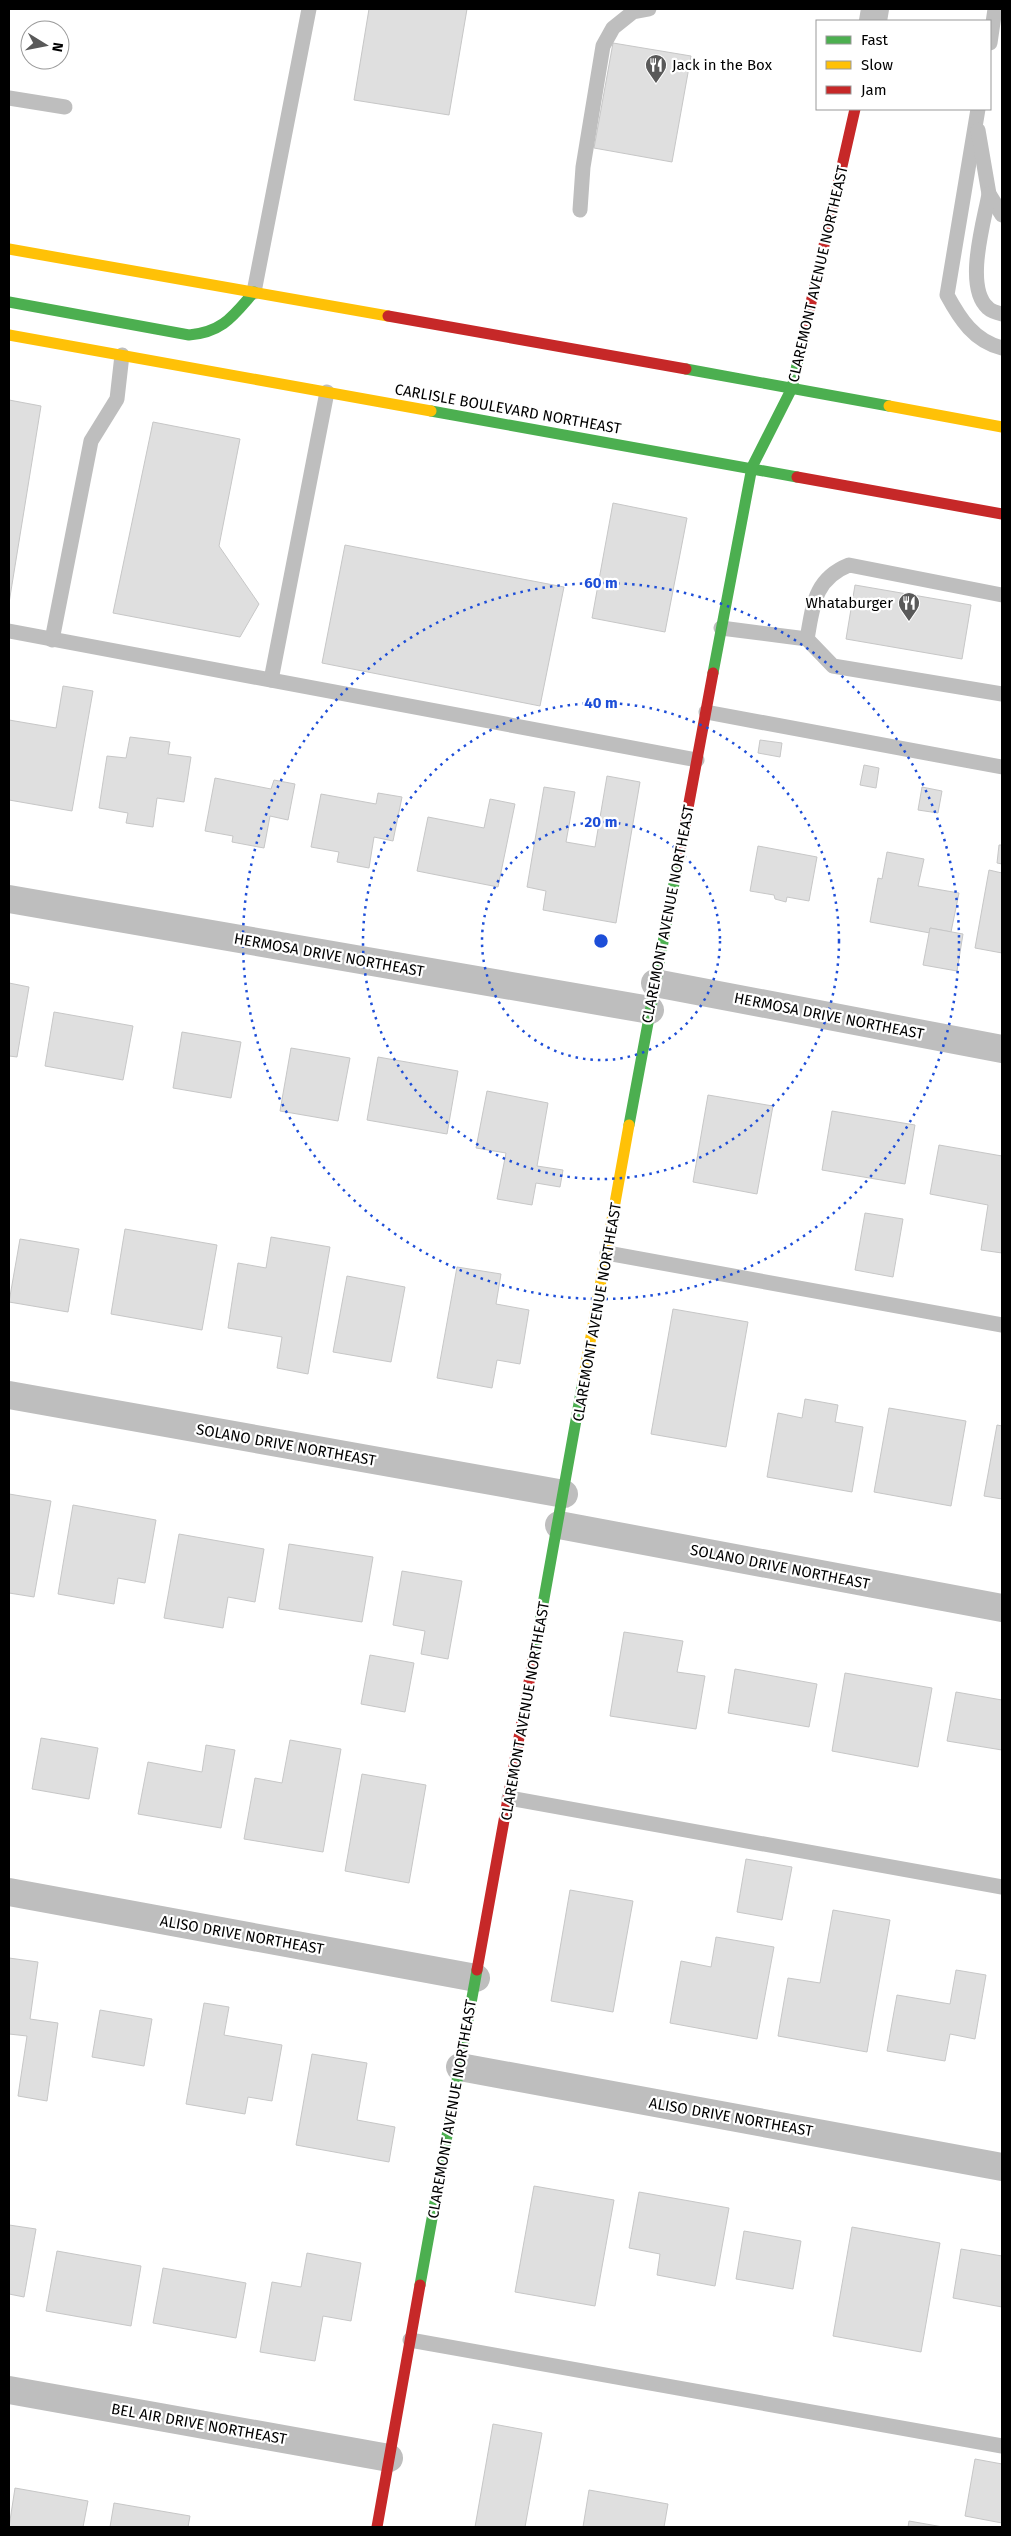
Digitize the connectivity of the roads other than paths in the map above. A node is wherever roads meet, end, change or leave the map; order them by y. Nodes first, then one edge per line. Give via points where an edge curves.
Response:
1 (309, 9) edge
2 (649, 9) edge
3 (996, 9) edge
4 (991, 37) edge
5 (9, 98) edge
6 (65, 107) dead end
7 (855, 110) edge
8 (977, 114) edge
9 (989, 194) junction
10 (580, 210) dead end
11 (1002, 215) edge
12 (9, 249) edge
13 (254, 292) junction
14 (9, 302) edge
15 (1002, 314) edge
16 (9, 334) edge
17 (1002, 348) edge
18 (122, 355) junction
19 (792, 388) junction
20 (327, 392) junction
21 (1002, 427) edge
22 (752, 467) junction
23 (1002, 514) edge
24 (1002, 595) edge
25 (721, 628) junction
26 (9, 631) edge
27 (807, 639) junction
28 (52, 640) junction
29 (270, 680) junction
30 (1002, 694) edge
31 (706, 712) junction
32 (697, 760) junction
33 (1002, 767) edge
34 (9, 899) edge
35 (655, 983) junction
36 (650, 1010) junction
37 (1002, 1049) edge
38 (607, 1253) junction
39 (1002, 1325) edge
40 (9, 1395) edge
41 (564, 1494) junction
42 (559, 1525) junction
43 (1002, 1608) edge
44 (509, 1798) junction
45 (1002, 1887) edge
46 (9, 1892) edge
47 (476, 1978) junction
48 (460, 2067) junction
49 (1002, 2167) edge
50 (410, 2340) junction
51 (9, 2390) edge
52 (1002, 2446) edge
53 (389, 2458) junction
54 (376, 2527) edge

1 - 13 lane
2 - 10 lane via 634,12 613,28 602,46 583,167
3 - 4 lane
5 - 6 lane
7 - 19 street, CLAREMONT AVENUE NORTHEAST
8 - 9 lane
8 - 17 lane via 947,295 960,318 980,339
9 - 11 lane
9 - 15 lane via 977,256 977,291 988,309
12 - 13 street
13 - 14 street via 220,330 189,335
13 - 19 street
16 - 18 street, CARLISLE BOULEVARD NORTHEAST
18 - 20 street, CARLISLE BOULEVARD NORTHEAST
18 - 28 lane via 117,399 91,441
19 - 21 street
19 - 22 street, CLAREMONT AVENUE NORTHEAST
20 - 22 street, CARLISLE BOULEVARD NORTHEAST
20 - 29 lane
22 - 23 street, CARLISLE BOULEVARD NORTHEAST
22 - 25 street, CLAREMONT AVENUE NORTHEAST
24 - 27 lane via 849,565 833,572 822,583 814,603
25 - 27 lane
25 - 31 street, CLAREMONT AVENUE NORTHEAST
26 - 28 lane
27 - 30 lane via 833,666
28 - 29 lane
29 - 32 lane
31 - 32 street, CLAREMONT AVENUE NORTHEAST
31 - 33 lane
32 - 35 street, CLAREMONT AVENUE NORTHEAST
34 - 36 street, HERMOSA DRIVE NORTHEAST
35 - 36 street, CLAREMONT AVENUE NORTHEAST
35 - 37 street, HERMOSA DRIVE NORTHEAST
36 - 38 street, CLAREMONT AVENUE NORTHEAST
38 - 39 lane
38 - 41 street, CLAREMONT AVENUE NORTHEAST
40 - 41 street, SOLANO DRIVE NORTHEAST
41 - 42 street, CLAREMONT AVENUE NORTHEAST
42 - 43 street, SOLANO DRIVE NORTHEAST
42 - 44 street, CLAREMONT AVENUE NORTHEAST
44 - 45 lane
44 - 47 street, CLAREMONT AVENUE NORTHEAST
46 - 47 street, ALISO DRIVE NORTHEAST
47 - 48 street, CLAREMONT AVENUE NORTHEAST
48 - 49 street, ALISO DRIVE NORTHEAST
48 - 50 street, CLAREMONT AVENUE NORTHEAST
50 - 52 lane
50 - 53 street, CLAREMONT AVENUE NORTHEAST
51 - 53 street, BEL AIR DRIVE NORTHEAST
53 - 54 street, CLAREMONT AVENUE NORTHEAST

